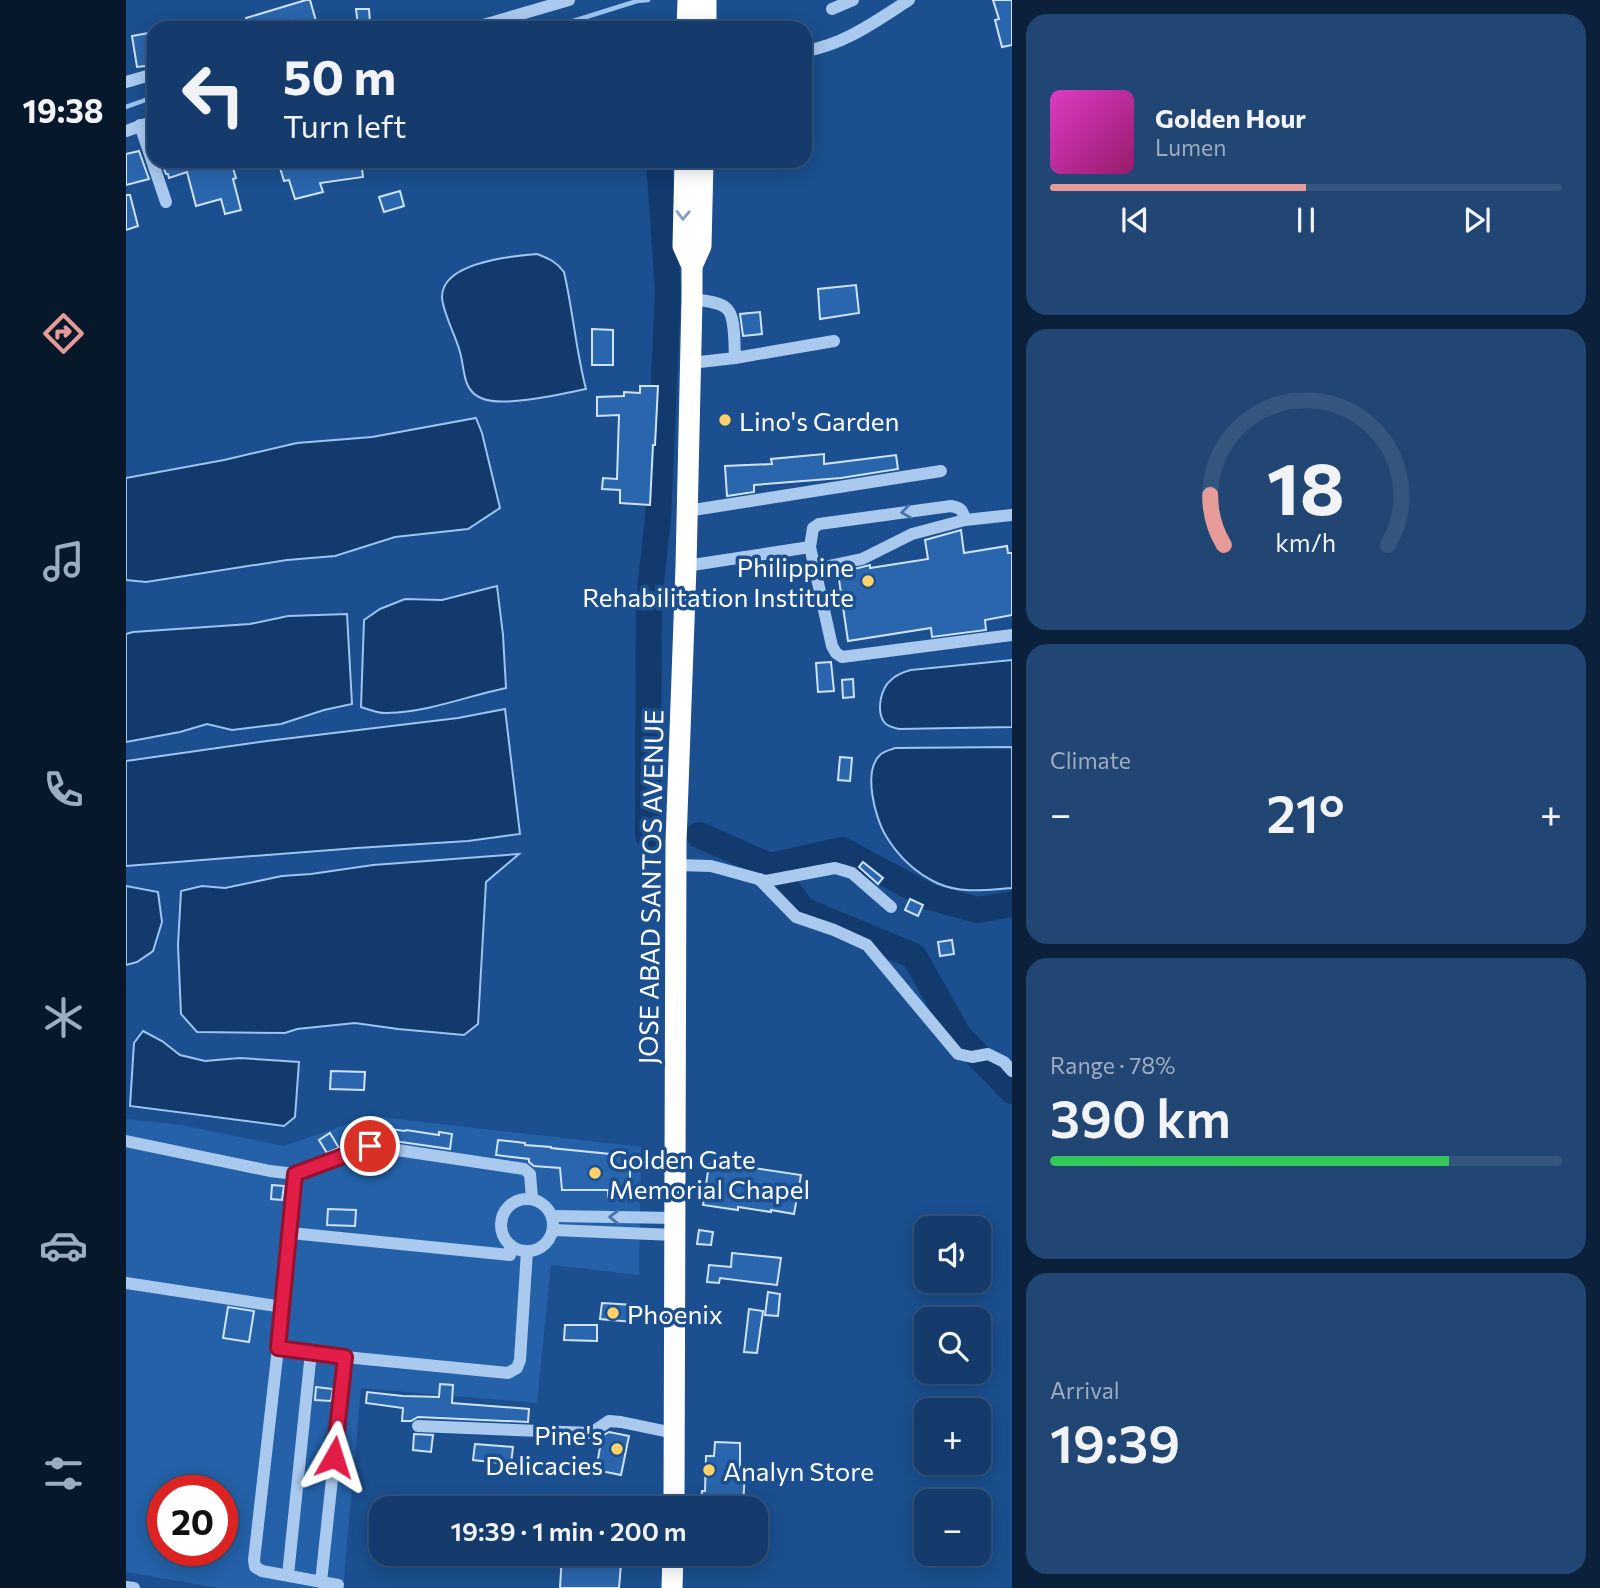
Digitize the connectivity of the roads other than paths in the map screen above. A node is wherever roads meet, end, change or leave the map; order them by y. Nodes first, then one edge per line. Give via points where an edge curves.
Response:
1 (569, 0) edge
2 (688, 0) edge
3 (706, 0) edge
4 (853, 0) edge
5 (909, 0) edge
6 (832, 9) dead end
7 (497, 21) edge
8 (687, 21) edge
9 (706, 21) edge
10 (812, 49) edge
11 (147, 76) edge
12 (126, 82) edge
13 (147, 123) edge
14 (140, 125) junction
15 (126, 131) edge
16 (147, 146) edge
17 (155, 168) edge
18 (685, 168) edge
19 (704, 168) edge
20 (166, 202) dead end
21 (692, 266) junction
22 (692, 299) junction
23 (834, 341) dead end
24 (735, 358) junction
25 (691, 363) junction
26 (942, 471) dead end
27 (687, 511) junction
28 (1012, 515) edge
29 (965, 520) junction
30 (810, 547) junction
31 (686, 566) junction
32 (814, 569) junction
33 (1012, 635) edge
34 (676, 865) junction
35 (762, 880) junction
36 (891, 907) dead end
37 (1012, 1071) edge
38 (126, 1141) edge
39 (295, 1174) junction
40 (532, 1198) junction
41 (552, 1216) junction
42 (675, 1226) junction
43 (553, 1230) junction
44 (290, 1233) junction
45 (510, 1245) junction
46 (527, 1251) junction
47 (126, 1283) edge
48 (283, 1307) junction
49 (278, 1348) junction
50 (312, 1352) junction
51 (345, 1357) junction
52 (418, 1426) dead end
53 (674, 1433) junction
54 (674, 1496) edge
55 (673, 1566) edge
56 (288, 1575) junction
57 (321, 1581) junction
58 (338, 1585) dead end
59 (126, 1587) edge
60 (134, 1588) edge
61 (672, 1588) edge

1 - 7 street
2 - 8 highway
3 - 9 highway
4 - 6 street
5 - 10 street via 856,33
11 - 12 street
13 - 14 street
14 - 15 street
14 - 16 street
17 - 20 street
18 -> 21 highway, JOSE ABAD SANTOS AVENUE via 683,246
19 - 21 highway, JOSE ABAD SANTOS AVENUE via 701,246
21 - 22 highway, JOSE ABAD SANTOS AVENUE
22 - 24 street via 727,308 732,315
22 - 25 highway, JOSE ABAD SANTOS AVENUE
23 - 24 street
24 - 25 street
25 - 27 highway, JOSE ABAD SANTOS AVENUE
26 - 27 street
27 - 31 highway, JOSE ABAD SANTOS AVENUE
28 - 29 street
29 -> 30 street via 963,511 951,506 819,524 813,528
29 - 32 street via 912,534 862,559
30 - 31 street
30 - 32 street
31 - 34 highway, JOSE ABAD SANTOS AVENUE
32 - 33 street via 832,646 842,657
34 - 35 street via 711,866
34 - 42 highway, JOSE ABAD SANTOS AVENUE
35 - 36 street via 842,869
35 - 37 street via 796,917 867,945 958,1054 988,1054
38 - 39 street
39 - 40 street via 370,1146 524,1170 530,1174
39 - 44 street
40 - 41 street
40 - 45 street via 513,1202 506,1209 501,1228
42 -> 41 street
41 - 43 street
42 - 43 street
42 - 53 highway, JOSE ABAD SANTOS AVENUE
43 - 46 street via 546,1243
44 - 45 street via 510,1255
44 - 48 street
45 - 46 street
46 - 51 street via 517,1368 508,1373
47 - 48 street
48 - 49 street
49 - 50 street
49 - 56 street via 254,1560 262,1571
50 - 51 street
50 - 56 street
51 - 57 street
52 - 53 street via 591,1433 609,1421
53 - 54 highway, JOSE ABAD SANTOS AVENUE
55 - 61 highway
56 - 57 street
57 - 58 street
59 - 60 street

